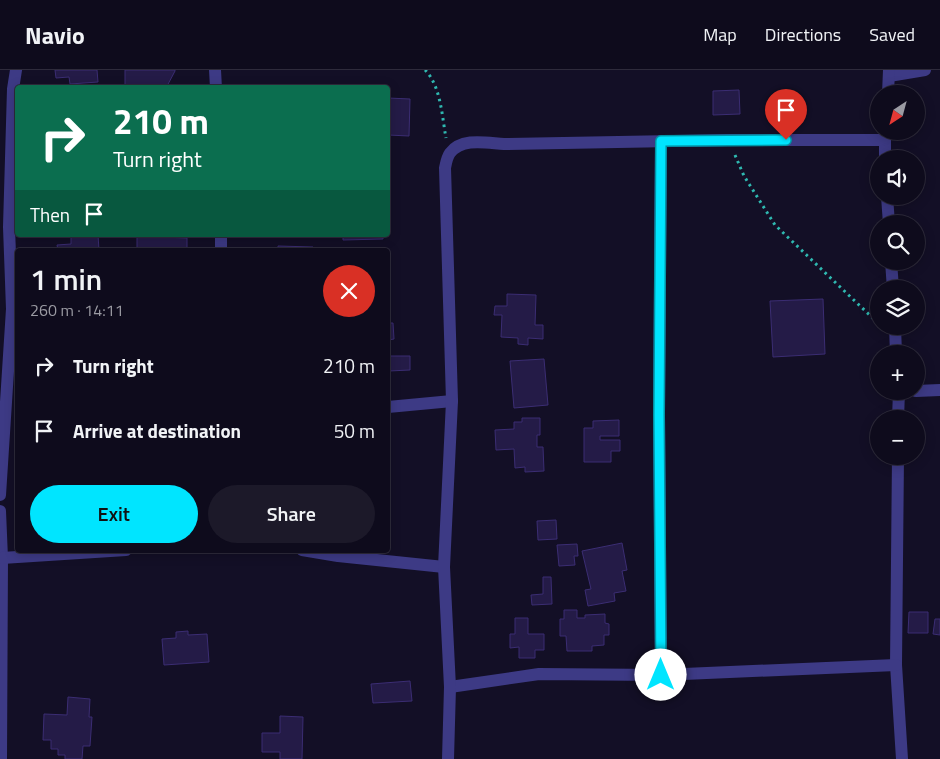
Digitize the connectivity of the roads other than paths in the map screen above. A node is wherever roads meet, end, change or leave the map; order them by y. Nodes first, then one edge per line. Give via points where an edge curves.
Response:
1 (16, 70) edge
2 (215, 70) edge
3 (925, 70) edge
4 (889, 73) edge
5 (216, 85) edge
6 (13, 89) junction
7 (0, 93) edge
8 (870, 136) edge
9 (661, 141) junction
10 (9, 227) junction
11 (0, 246) edge
12 (0, 300) edge
13 (12, 309) junction
14 (940, 390) edge
15 (925, 391) edge
16 (452, 401) junction
17 (390, 408) edge
18 (898, 465) edge
19 (0, 495) edge
20 (0, 511) edge
21 (80, 553) edge
22 (320, 553) edge
23 (2, 558) junction
24 (444, 567) junction
25 (896, 665) junction
26 (661, 675) junction
27 (450, 687) junction
28 (1, 691) edge
29 (0, 759) edge
30 (448, 759) edge
31 (902, 759) edge

1 - 6 street
2 - 5 street
3 - 4 street
6 - 7 street
6 - 10 street
8 - 9 street
9 - 16 street via 478,142 459,144 449,154 444,168
9 - 26 street
10 - 11 street
10 - 13 street
12 - 13 street
13 - 19 street
14 - 15 street
16 - 17 street
16 - 24 street
18 - 25 street
20 - 23 street
21 - 23 street
22 - 24 street
23 - 28 street
24 - 27 street
25 - 26 street
25 - 31 street
26 - 27 street via 538,674
27 - 30 street
28 - 29 street

